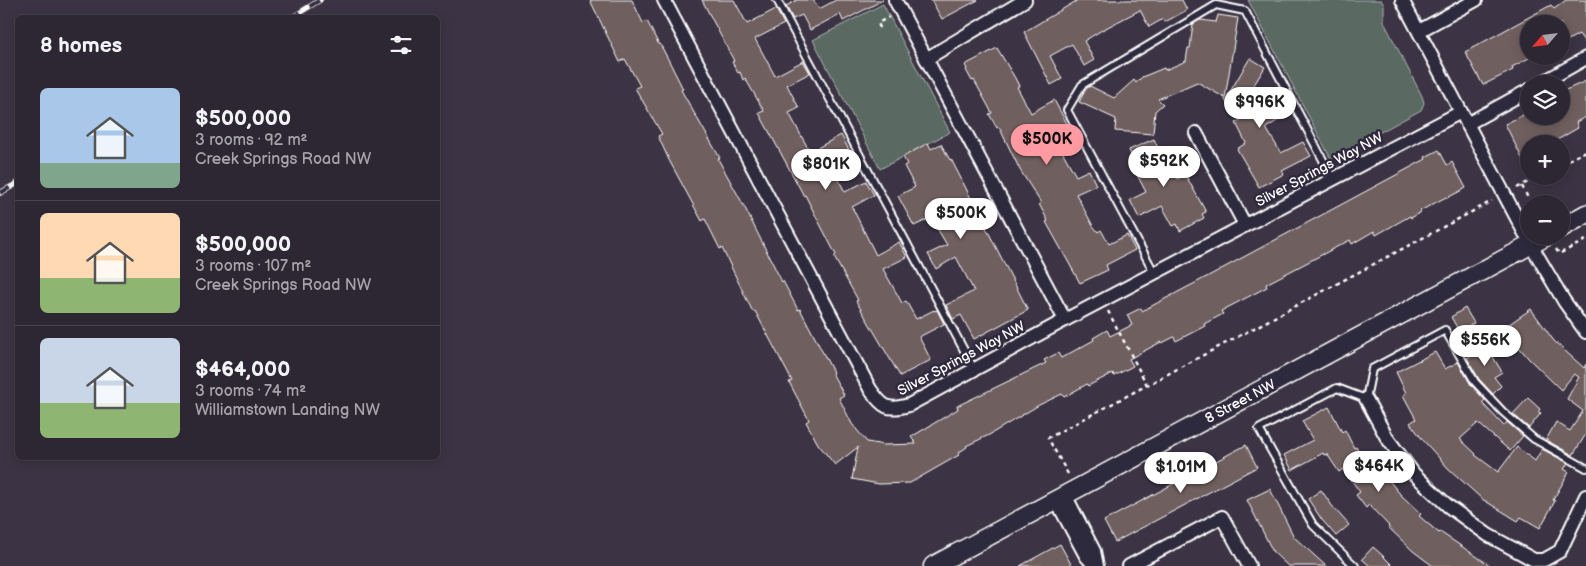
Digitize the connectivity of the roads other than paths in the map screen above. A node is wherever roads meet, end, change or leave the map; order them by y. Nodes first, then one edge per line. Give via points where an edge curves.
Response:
1 (664, 0) edge
2 (777, 0) edge
3 (1402, 0) edge
4 (1476, 0) edge
5 (1020, 1) edge
6 (898, 6) edge
7 (1419, 32) junction
8 (1586, 58) edge
9 (926, 59) junction
10 (1556, 75) edge
11 (1520, 95) edge
12 (1461, 112) junction
13 (1467, 124) junction
14 (1196, 133) dead end
15 (1333, 179) junction
16 (1586, 214) edge
17 (1520, 216) edge
18 (1570, 223) edge
19 (1245, 225) junction
20 (1530, 245) edge
21 (1541, 245) edge
22 (1154, 272) junction
23 (1065, 320) junction
24 (1586, 332) edge
25 (974, 369) junction
26 (1366, 398) junction
27 (1586, 468) edge
28 (1066, 495) junction
29 (1586, 496) edge
30 (1534, 563) edge
31 (933, 566) edge
32 (1096, 566) edge
33 (1129, 566) edge
34 (1250, 566) edge
35 (1355, 566) edge

1 - 25 street, Silver Springs Way NW via 876,399 887,408 910,405
2 - 25 lane
3 - 7 street
4 - 7 street
5 - 9 street
6 - 9 street
7 - 12 street
8 - 10 street
9 - 23 street
11 - 13 street
12 - 13 street
12 - 15 street, Silver Springs Way NW
13 - 17 street via 1504,195
14 - 19 street
15 - 19 street, Silver Springs Way NW
15 - 22 lane via 1245,11 1216,6 1082,85 1067,110
16 - 18 street
19 - 22 street, Silver Springs Way NW
20 - 28 street, 8 Street NW
21 - 24 street via 1564,302
22 - 23 street, Silver Springs Way NW
23 - 25 street, Silver Springs Way NW
26 - 27 lane via 1372,369 1445,330 1475,382 1503,412 1534,439
26 - 30 street via 1387,438 1414,474 1448,506
26 - 35 lane via 1337,388 1259,429 1313,526
28 - 31 street, 8 Street NW
28 - 32 street via 1094,551
29 - 30 street via 1560,550
33 - 34 street via 1222,516

